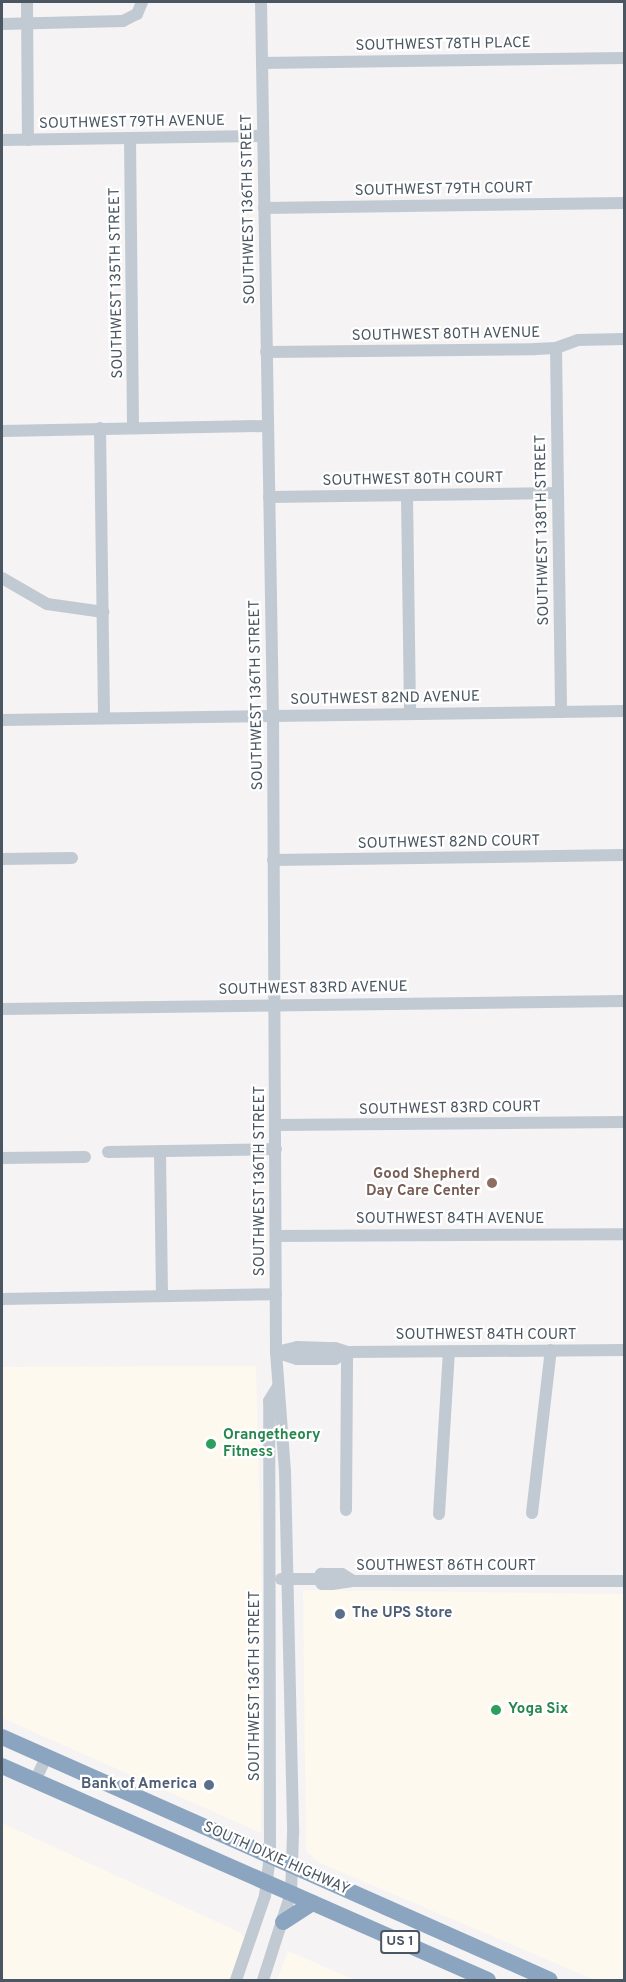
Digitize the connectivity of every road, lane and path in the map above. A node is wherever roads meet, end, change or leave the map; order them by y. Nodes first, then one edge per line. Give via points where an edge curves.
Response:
1 (27, 2) edge
2 (142, 2) edge
3 (261, 2) edge
4 (27, 23) junction
5 (2, 24) edge
6 (624, 58) edge
7 (262, 63) junction
8 (263, 136) junction
9 (130, 138) junction
10 (2, 140) edge
11 (28, 140) junction
12 (624, 203) edge
13 (264, 208) junction
14 (624, 339) edge
15 (556, 348) junction
16 (266, 352) junction
17 (268, 426) junction
18 (100, 428) junction
19 (133, 428) junction
20 (2, 431) edge
21 (558, 493) junction
22 (407, 496) junction
23 (268, 497) junction
24 (2, 578) edge
25 (103, 612) junction
26 (624, 711) edge
27 (561, 712) junction
28 (410, 713) junction
29 (273, 716) junction
30 (104, 717) junction
31 (2, 720) edge
32 (624, 855) edge
33 (72, 858) dead end
34 (2, 859) edge
35 (273, 860) junction
36 (624, 1001) edge
37 (275, 1005) junction
38 (2, 1009) edge
39 (624, 1122) edge
40 (276, 1125) junction
41 (276, 1149) junction
42 (108, 1152) dead end
43 (160, 1152) junction
44 (85, 1157) dead end
45 (2, 1158) edge
46 (624, 1234) edge
47 (276, 1236) junction
48 (276, 1294) junction
49 (162, 1295) junction
50 (2, 1299) edge
51 (551, 1350) junction
52 (624, 1350) edge
53 (449, 1351) junction
54 (276, 1352) junction
55 (347, 1352) junction
56 (277, 1388) junction
57 (346, 1510) dead end
58 (532, 1513) dead end
59 (439, 1514) dead end
60 (288, 1578) junction
61 (624, 1581) edge
62 (271, 1582) junction
63 (2, 1737) edge
64 (46, 1757) junction
65 (2, 1766) edge
66 (35, 1781) junction
67 (270, 1855) junction
68 (292, 1866) junction
69 (267, 1884) junction
70 (291, 1893) junction
71 (312, 1903) junction
72 (283, 1922) junction
73 (525, 1975) edge
74 (236, 1980) edge
75 (263, 1980) edge
76 (488, 1980) edge
77 (550, 1980) edge

1 - 4 street
2 - 4 street via 137,14 123,21
3 - 7 street, SOUTHWEST 136TH STREET
4 - 5 street
4 - 11 street
6 - 7 street, SOUTHWEST 78TH PLACE
7 - 8 street, SOUTHWEST 136TH STREET
8 - 9 street, SOUTHWEST 79TH AVENUE
8 - 13 street, SOUTHWEST 136TH STREET
9 - 11 street, SOUTHWEST 79TH AVENUE
9 - 19 street, SOUTHWEST 135TH STREET
10 - 11 street, SOUTHWEST 79TH AVENUE
12 - 13 street, SOUTHWEST 79TH COURT
13 - 16 street, SOUTHWEST 136TH STREET
14 - 15 street, SOUTHWEST 80TH AVENUE via 578,340
15 - 16 street, SOUTHWEST 80TH AVENUE
15 - 21 street, SOUTHWEST 138TH STREET
16 - 17 street, SOUTHWEST 136TH STREET
17 - 19 street
17 - 23 street, SOUTHWEST 136TH STREET
18 - 19 street
18 - 20 street
18 - 25 street
21 - 22 street, SOUTHWEST 80TH COURT
21 - 27 street, SOUTHWEST 138TH STREET
22 - 23 street, SOUTHWEST 80TH COURT
22 - 28 street
23 - 29 street, SOUTHWEST 136TH STREET
24 - 25 street via 47,604
25 - 30 street
26 - 27 street, SOUTHWEST 82ND AVENUE
27 - 28 street, SOUTHWEST 82ND AVENUE
28 - 29 street, SOUTHWEST 82ND AVENUE
29 - 30 street, SOUTHWEST 82ND AVENUE
29 - 35 street, SOUTHWEST 136TH STREET
30 - 31 street, SOUTHWEST 82ND AVENUE
32 - 35 street, SOUTHWEST 82ND COURT
33 - 34 street
35 - 37 street, SOUTHWEST 136TH STREET
36 - 37 street, SOUTHWEST 83RD AVENUE
37 - 38 street, SOUTHWEST 83RD AVENUE
37 - 40 street, SOUTHWEST 136TH STREET
39 - 40 street, SOUTHWEST 83RD COURT
40 - 41 street, SOUTHWEST 136TH STREET
41 - 43 street
41 - 47 street, SOUTHWEST 136TH STREET
42 - 43 street
43 - 49 street
44 - 45 street
46 - 47 street, SOUTHWEST 84TH AVENUE
47 - 48 street, SOUTHWEST 136TH STREET
48 - 49 street
48 - 54 street, SOUTHWEST 136TH STREET
49 - 50 street
51 - 52 street, SOUTHWEST 84TH COURT
51 - 53 street, SOUTHWEST 84TH COURT
51 - 58 street
53 - 55 street, SOUTHWEST 84TH COURT
53 - 59 street
54 - 55 street, SOUTHWEST 84TH COURT via 297,1359 335,1359
54 - 56 street, SOUTHWEST 136TH STREET
55 - 57 street
56 - 60 street, SOUTHWEST 136TH STREET via 282,1400
56 - 62 street, SOUTHWEST 136TH STREET via 269,1401
60 - 61 street, SOUTHWEST 86TH COURT via 318,1579 321,1574 342,1574 353,1581
60 - 62 street
60 - 68 street, SOUTHWEST 136TH STREET
62 - 67 street, SOUTHWEST 136TH STREET
63 - 64 highway, SOUTH DIXIE HIGHWAY / US 1
64 - 66 street
64 - 67 highway, SOUTH DIXIE HIGHWAY / US 1
65 - 66 highway, SOUTH DIXIE HIGHWAY / US 1
66 - 69 highway, SOUTH DIXIE HIGHWAY / US 1
67 - 68 highway, SOUTH DIXIE HIGHWAY / US 1
67 - 69 street, SOUTHWEST 136TH STREET
68 - 70 street, SOUTHWEST 136TH STREET
68 - 73 highway, SOUTH DIXIE HIGHWAY / US 1
69 - 70 highway, SOUTH DIXIE HIGHWAY / US 1
69 - 74 street, SOUTHWEST 136TH STREET
70 - 71 highway, SOUTH DIXIE HIGHWAY / US 1
70 - 72 street, SOUTHWEST 136TH STREET
71 - 72 highway
71 - 76 highway, SOUTH DIXIE HIGHWAY / US 1
72 - 75 street, SOUTHWEST 136TH STREET
73 - 77 highway, SOUTH DIXIE HIGHWAY / US 1

